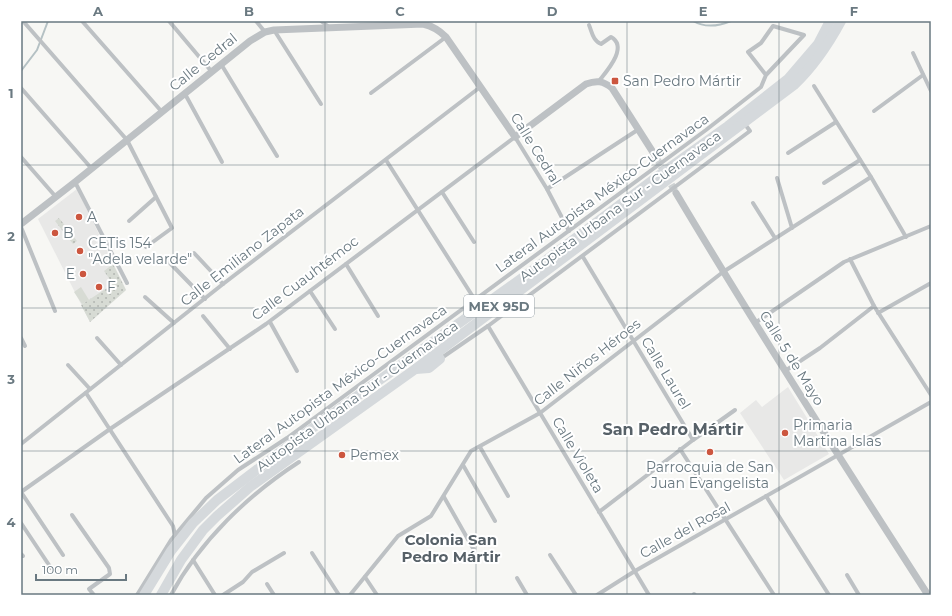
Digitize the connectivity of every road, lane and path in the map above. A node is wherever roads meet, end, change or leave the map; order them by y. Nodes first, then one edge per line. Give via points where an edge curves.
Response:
1 (23, 21) edge
2 (82, 21) edge
3 (169, 21) edge
4 (256, 21) edge
5 (321, 21) edge
6 (829, 21) edge
7 (834, 21) edge
8 (841, 21) edge
9 (589, 25) dead end
10 (329, 27) junction
11 (274, 30) junction
12 (265, 32) junction
13 (446, 37) junction
14 (913, 53) dead end
15 (221, 64) junction
16 (212, 72) junction
17 (923, 75) junction
18 (766, 76) junction
19 (931, 79) edge
20 (599, 81) junction
21 (926, 82) junction
22 (814, 86) dead end
23 (21, 88) edge
24 (479, 88) junction
25 (931, 91) edge
26 (371, 93) dead end
27 (185, 94) junction
28 (322, 104) dead end
29 (874, 111) dead end
30 (162, 112) junction
31 (836, 122) junction
32 (744, 123) junction
33 (639, 129) junction
34 (515, 137) junction
35 (127, 140) junction
36 (788, 153) dead end
37 (277, 156) dead end
38 (21, 157) edge
39 (656, 157) tunnel mouth
40 (386, 160) junction
41 (860, 160) junction
42 (222, 162) dead end
43 (92, 169) junction
44 (871, 177) junction
45 (777, 178) dead end
46 (75, 182) junction
47 (824, 183) dead end
48 (547, 189) junction
49 (442, 192) junction
50 (676, 193) tunnel mouth
51 (56, 197) junction
52 (156, 197) junction
53 (753, 203) dead end
54 (418, 210) junction
55 (129, 221) dead end
56 (21, 226) edge
57 (931, 226) edge
58 (792, 228) junction
59 (569, 231) junction
60 (906, 237) junction
61 (775, 238) junction
62 (474, 242) dead end
63 (146, 247) dead end
64 (194, 253) dead end
65 (582, 257) junction
66 (850, 259) junction
67 (168, 261) dead end
68 (346, 264) junction
69 (723, 272) junction
70 (127, 283) dead end
71 (931, 283) edge
72 (223, 284) junction
73 (310, 291) junction
74 (145, 297) dead end
75 (205, 299) junction
76 (475, 300) junction
77 (874, 306) junction
78 (56, 311) dead end
79 (878, 313) junction
80 (203, 316) dead end
81 (378, 316) dead end
82 (270, 322) junction
83 (174, 323) junction
84 (755, 323) junction
85 (488, 326) junction
86 (335, 329) dead end
87 (21, 338) edge
88 (97, 338) dead end
89 (633, 340) junction
90 (25, 346) dead end
91 (230, 349) junction
92 (440, 359) joint
93 (68, 365) dead end
94 (121, 365) junction
95 (414, 370) junction
96 (296, 371) dead end
97 (785, 371) junction
98 (90, 389) junction
99 (86, 393) junction
100 (931, 395) edge
101 (931, 402) edge
102 (735, 410) dead end
103 (540, 413) junction
104 (110, 429) junction
105 (693, 440) junction
106 (289, 442) junction
107 (21, 444) edge
108 (480, 446) junction
109 (680, 449) junction
110 (838, 456) junction
111 (299, 462) dead end
112 (463, 465) junction
113 (21, 492) edge
114 (508, 496) dead end
115 (766, 496) junction
116 (444, 497) junction
117 (599, 512) junction
118 (72, 515) dead end
119 (725, 520) junction
120 (495, 521) dead end
121 (21, 523) edge
122 (175, 535) junction
123 (474, 550) dead end
124 (284, 553) dead end
125 (312, 553) dead end
126 (63, 555) dead end
127 (550, 555) dead end
128 (193, 560) junction
129 (51, 568) dead end
130 (635, 571) junction
131 (846, 575) dead end
132 (365, 577) junction
133 (517, 578) dead end
134 (267, 584) dead end
135 (174, 589) junction
136 (94, 595) edge
137 (137, 595) edge
138 (144, 595) edge
139 (149, 595) edge
140 (153, 595) edge
141 (161, 595) edge
142 (171, 595) edge
143 (178, 595) edge
144 (215, 595) edge
145 (223, 595) edge
146 (274, 595) edge
147 (340, 595) edge
148 (350, 595) edge
149 (376, 595) edge
150 (527, 595) edge
151 (576, 595) edge
152 (597, 595) edge
153 (649, 595) edge
154 (774, 595) edge
155 (829, 595) edge
156 (859, 595) edge
157 (928, 595) edge

1 - 35 street
2 - 30 street
3 - 16 street
4 - 12 street
5 - 10 street
6 - 106 highway, MEX 95D via 806,57 765,96 668,166 369,392
6 - 138 highway, Autopista Urbana Sur - Cuernavaca via 818,44 788,79 728,126 529,273 300,436 217,500 171,551
7 - 140 highway, Autopista Urbana Sur - Cuernavaca via 806,64 791,81 769,99 238,492 193,536
8 - 32 highway, MEX 95D via 806,74
9 - 20 street via 594,39 602,44 611,37 616,42 618,52
10 - 11 street, Calle Cedral
10 - 13 street, Calle Cedral via 423,24 436,29
11 - 12 street, Calle Cedral
11 - 28 street
12 - 15 street, Calle Cedral
13 - 24 street, Calle Cedral
13 - 26 street
14 - 17 street
15 - 16 street, Calle Cedral
15 - 37 street
16 - 27 street, Calle Cedral
17 - 21 street
17 - 29 street
18 - 18 street, Lateral Autopista México-Cuernavaca via 804,35 773,26 761,43 748,52
18 - 59 street, Lateral Autopista México-Cuernavaca via 761,87
19 - 21 street
20 - 33 street via 612,88
20 - 34 street, Calle Cuauhtémoc via 586,84
21 - 25 street
22 - 31 street
23 - 43 street
24 - 34 street, Calle Cedral
24 - 40 street, Calle Emiliano Zapata
27 - 30 street, Calle Cedral
27 - 42 street
30 - 35 street, Calle Cedral
31 - 36 street
31 - 41 street
32 - 65 street via 750,131
32 - 95 highway, MEX 95D
33 - 39 street
33 - 48 street
34 - 48 street, Calle Cedral
34 - 49 street, Calle Cuauhtémoc
35 - 43 street, Calle Cedral
35 - 52 street
38 - 51 street
40 - 54 street
40 - 72 street, Calle Emiliano Zapata
41 - 44 street
41 - 47 street
43 - 46 street, Calle Cedral
44 - 58 street, Calle Niños Héroes
44 - 60 street
45 - 58 street
46 - 51 street, Calle Cedral
46 - 70 street
48 - 59 street, Calle Cedral
49 - 54 street, Calle Cuauhtémoc
49 - 62 street
50 - 69 street, Calle 5 de Mayo
51 - 56 street, Calle Cedral
52 - 55 street
52 - 63 street via 172,228
53 - 61 street
54 - 68 street, Calle Cuauhtémoc
54 - 76 street
56 - 78 street
57 - 60 street
58 - 61 street, Calle Niños Héroes
59 - 76 street, Lateral Autopista México-Cuernavaca
60 - 66 street
61 - 69 street, Calle Niños Héroes
64 - 72 street
65 - 85 street
65 - 89 street, Calle Laurel
66 - 77 street
66 - 84 street
67 - 75 street
68 - 73 street, Calle Cuauhtémoc
68 - 81 street
69 - 84 street, Calle 5 de Mayo
69 - 89 street, Calle Niños Héroes
71 - 79 street
72 - 75 street, Calle Emiliano Zapata
73 - 82 street, Calle Cuauhtémoc
73 - 86 street
74 - 83 street
75 - 83 street, Calle Emiliano Zapata
76 - 106 street, Lateral Autopista México-Cuernavaca
77 - 79 street
77 - 97 street via 820,348
79 - 100 street
80 - 91 street
82 - 91 street, Calle Cuauhtémoc
82 - 96 street
83 - 94 street, Calle Emiliano Zapata
84 - 97 street, Calle 5 de Mayo
85 - 92 street
85 - 103 street, Calle Violeta
87 - 90 street
88 - 94 street
89 - 103 street, Calle Niños Héroes
89 - 105 street, Calle Laurel
91 - 104 street, Calle Cuauhtémoc
92 - 95 highway via 429,368
93 - 98 street
94 - 98 street, Calle Emiliano Zapata
95 - 141 highway, MEX 95D via 233,501 194,542
97 - 110 street, Calle 5 de Mayo
98 - 99 street, Calle Emiliano Zapata
99 - 104 street
99 - 107 street, Calle Emiliano Zapata
101 - 110 street, Calle del Rosal
102 - 105 street
103 - 108 street, Calle Niños Héroes
103 - 117 street, Calle Violeta
104 - 113 street, Calle Cuauhtémoc
104 - 122 street via 173,526
105 - 109 street
106 - 122 street, Lateral Autopista México-Cuernavaca via 238,470 206,498
106 - 139 highway, MEX 95D via 213,506 172,554
108 - 112 street, Calle Niños Héroes via 471,452
108 - 114 street
109 - 117 street
109 - 119 street
110 - 115 street, Calle del Rosal
110 - 157 street, Calle 5 de Mayo
111 - 128 street via 241,507 220,527
112 - 116 street, Calle Niños Héroes
112 - 120 street
113 - 126 street
115 - 119 street, Calle del Rosal
115 - 155 street
116 - 123 street
116 - 132 street, Calle Niños Héroes via 431,516 398,536
117 - 130 street, Calle Violeta
118 - 136 street via 109,568 110,574 89,588
119 - 130 street, Calle del Rosal
119 - 154 street
121 - 129 street
122 - 137 street, Lateral Autopista México-Cuernavaca
124 - 145 street via 252,572
125 - 147 street
127 - 151 street
128 - 135 street
128 - 144 street
130 - 152 street, Calle del Rosal
130 - 153 street, Calle Violeta
131 - 156 street
132 - 148 street, Calle Niños Héroes
132 - 149 street
133 - 150 street
134 - 146 street
135 - 142 street
135 - 143 street

